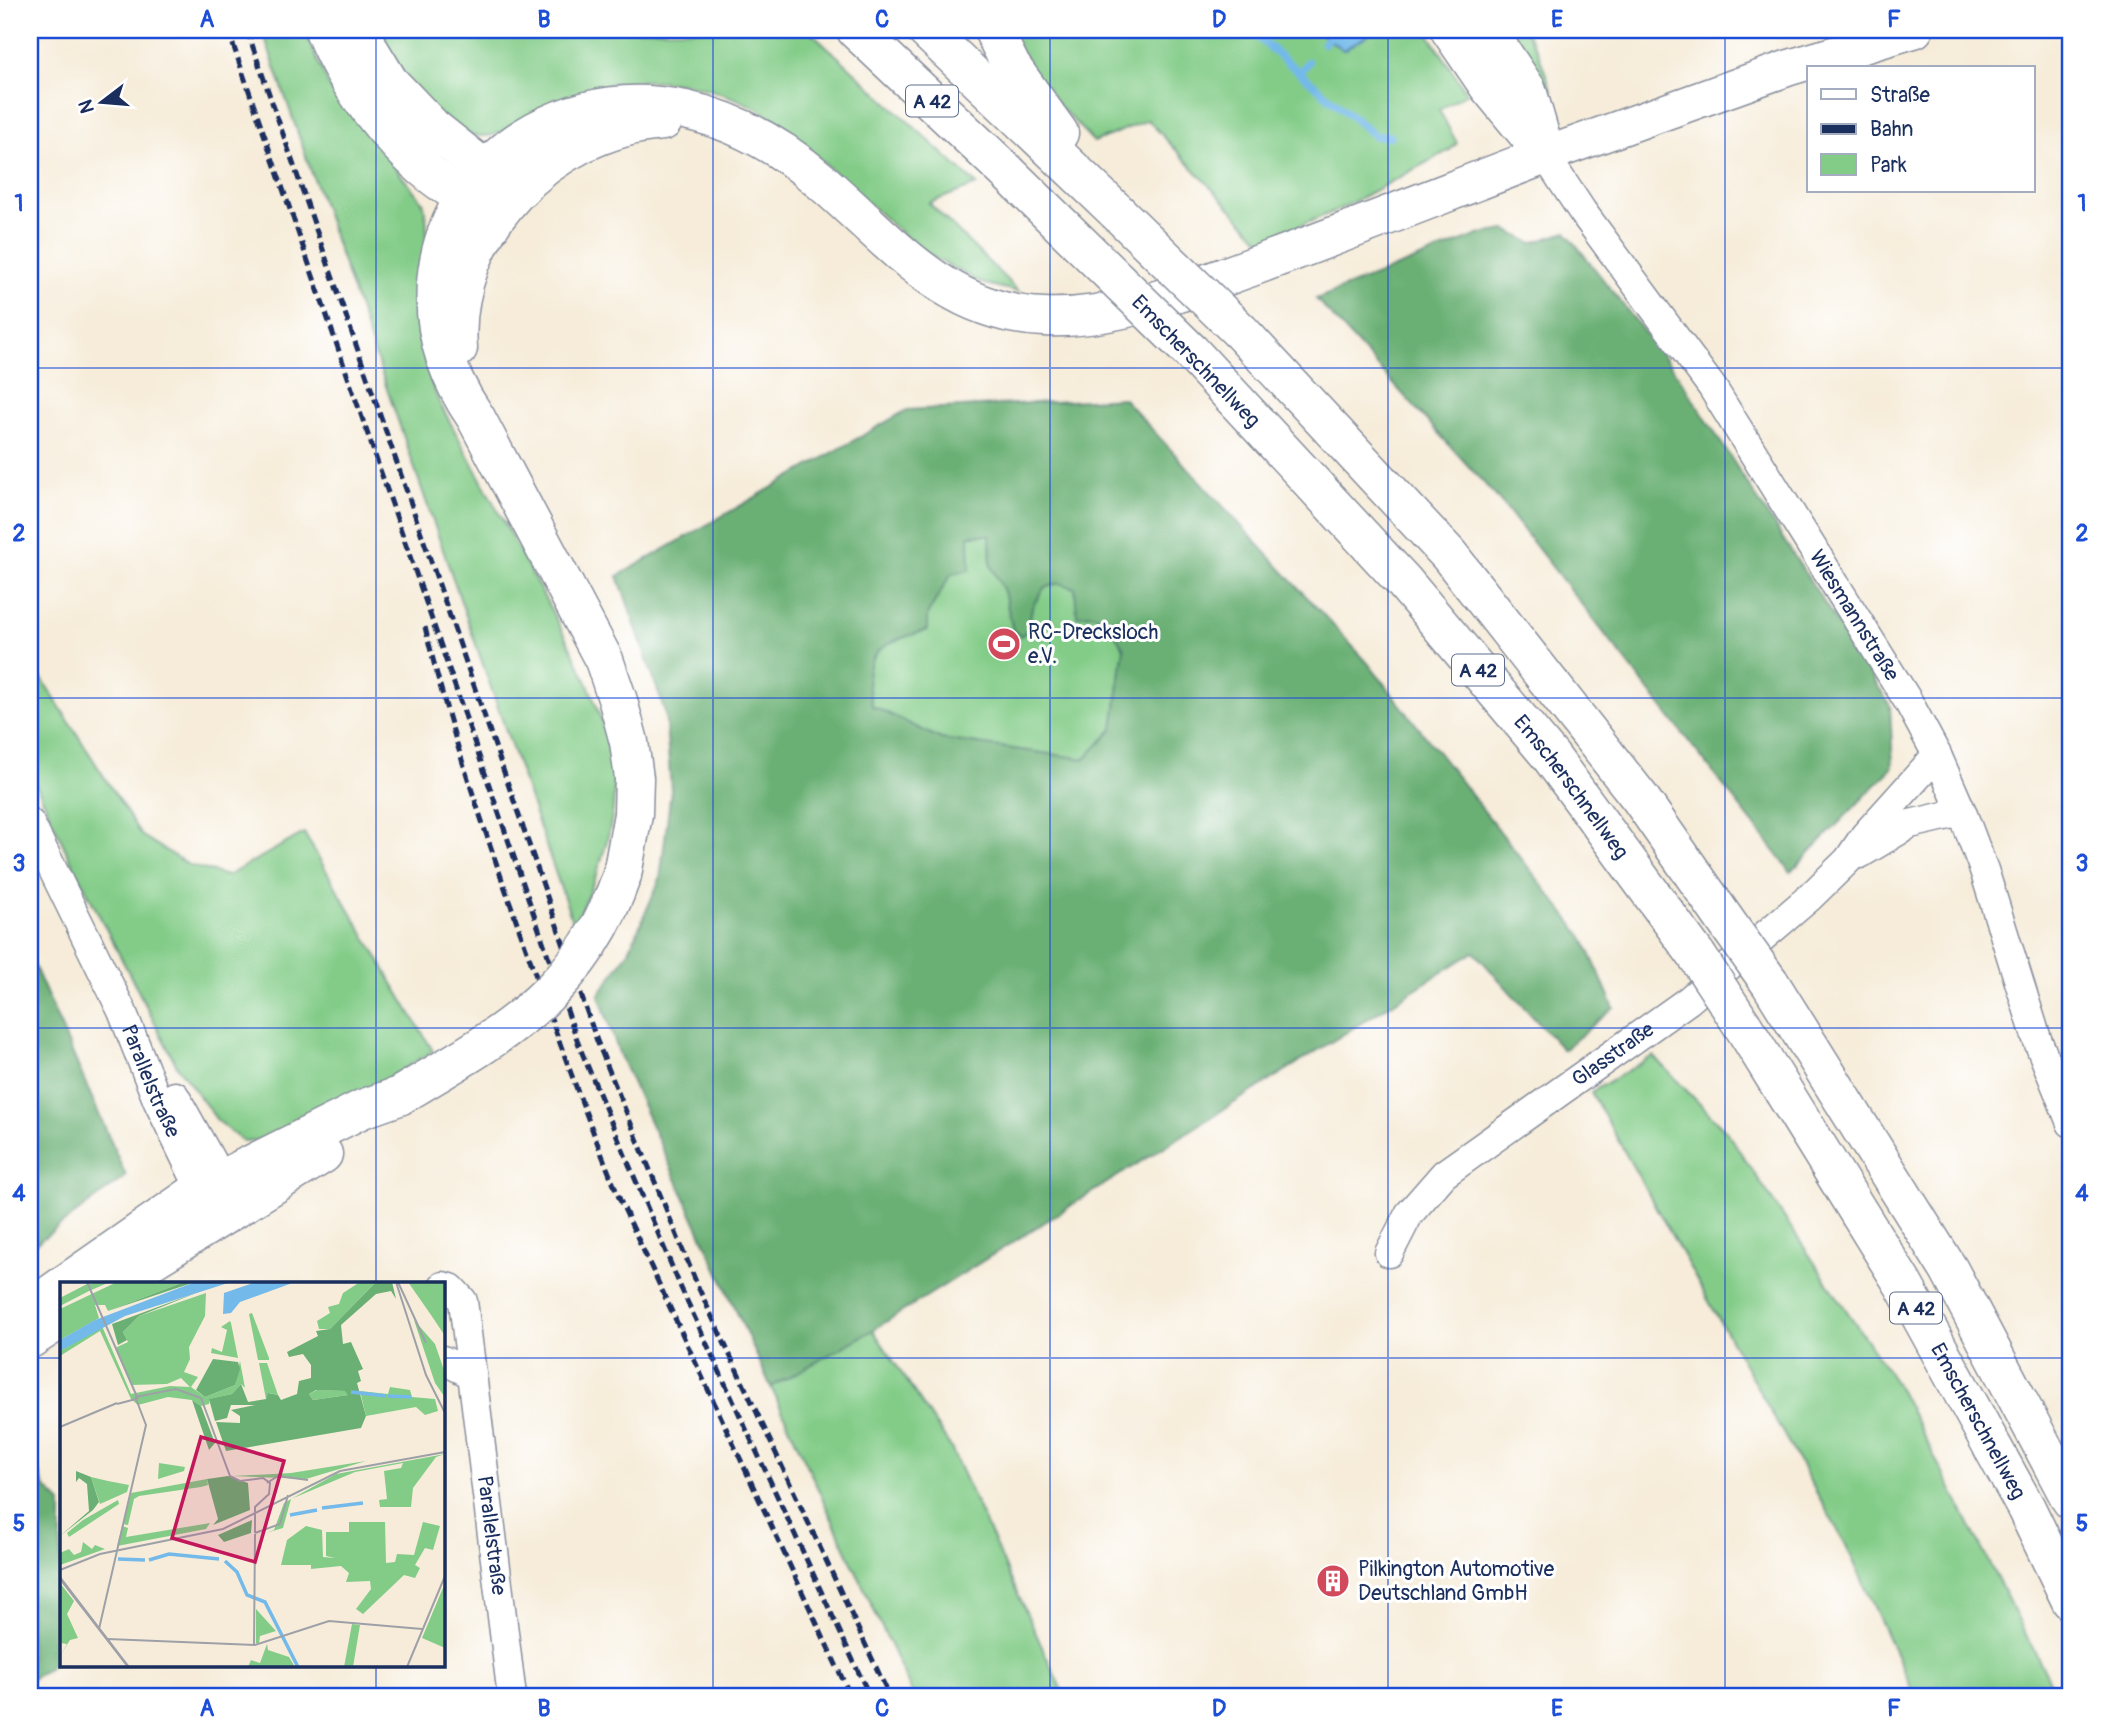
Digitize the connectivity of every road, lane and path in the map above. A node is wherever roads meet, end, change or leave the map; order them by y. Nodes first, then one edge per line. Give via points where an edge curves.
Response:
1 (324, 30) edge
2 (362, 30) edge
3 (856, 30) edge
4 (926, 30) edge
5 (993, 30) edge
6 (1450, 30) edge
7 (1487, 30) edge
8 (1915, 30) edge
9 (740, 128) junction
10 (1063, 152) junction
11 (1545, 155) junction
12 (475, 184) junction
13 (505, 204) junction
14 (476, 418) junction
15 (1937, 755) junction
16 (1962, 812) junction
17 (30, 823) edge
18 (1848, 860) junction
19 (2071, 1123) edge
20 (218, 1198) junction
21 (1390, 1253) dead end
22 (68, 1282) edge
23 (115, 1282) edge
24 (444, 1286) edge
25 (60, 1287) edge
26 (30, 1309) edge
27 (60, 1320) edge
28 (30, 1339) edge
29 (444, 1360) edge
30 (471, 1374) junction
31 (2071, 1500) edge
32 (2071, 1601) edge
33 (512, 1697) edge

1 - 12 main road via 372,113 425,167
2 - 12 main road via 378,66
3 - 32 main road, Emscherschnellweg / A 42, bridge via 1192,352 1404,582 1543,746 1697,956 1903,1284 2026,1508
4 - 10 main road, Emscherschnellweg / A 42
5 - 10 main road
6 - 11 main road
7 - 11 main road via 1527,90
8 - 11 street via 1788,68
9 - 11 main road via 820,180 937,283 988,307 1043,317 1103,312 1170,296
9 - 12 main road via 701,112 660,104 605,106 552,122 523,138
9 - 13 main road via 682,120 616,130 547,164
10 - 31 main road, Emscherschnellweg / A 42, bridge via 1116,211 1241,332 1449,555 1640,798 1770,983 1949,1270
11 - 15 street, Wiesmannstraße via 1712,387
12 - 13 main road
12 - 14 main road via 441,251 434,309 446,367
13 - 14 main road via 475,252 459,307 460,364
14 - 20 main road, bridge via 604,660 618,701 634,778 622,875 603,921 578,963 550,995 481,1048 399,1096 362,1109
15 - 16 street, Wiesmannstraße
15 - 18 street, Glasstraße
16 - 18 street, Glasstraße via 1910,824
16 - 19 street, Wiesmannstraße via 2037,1039
17 - 20 street, Parallelstraße via 122,1011 158,1102
18 - 21 street, Glasstraße via 1689,1000 1444,1174 1409,1214
20 - 22 main road
20 - 23 main road
24 - 30 street, Parallelstraße via 463,1301
25 - 26 main road
27 - 28 main road
29 - 30 street
30 - 33 street, Parallelstraße

